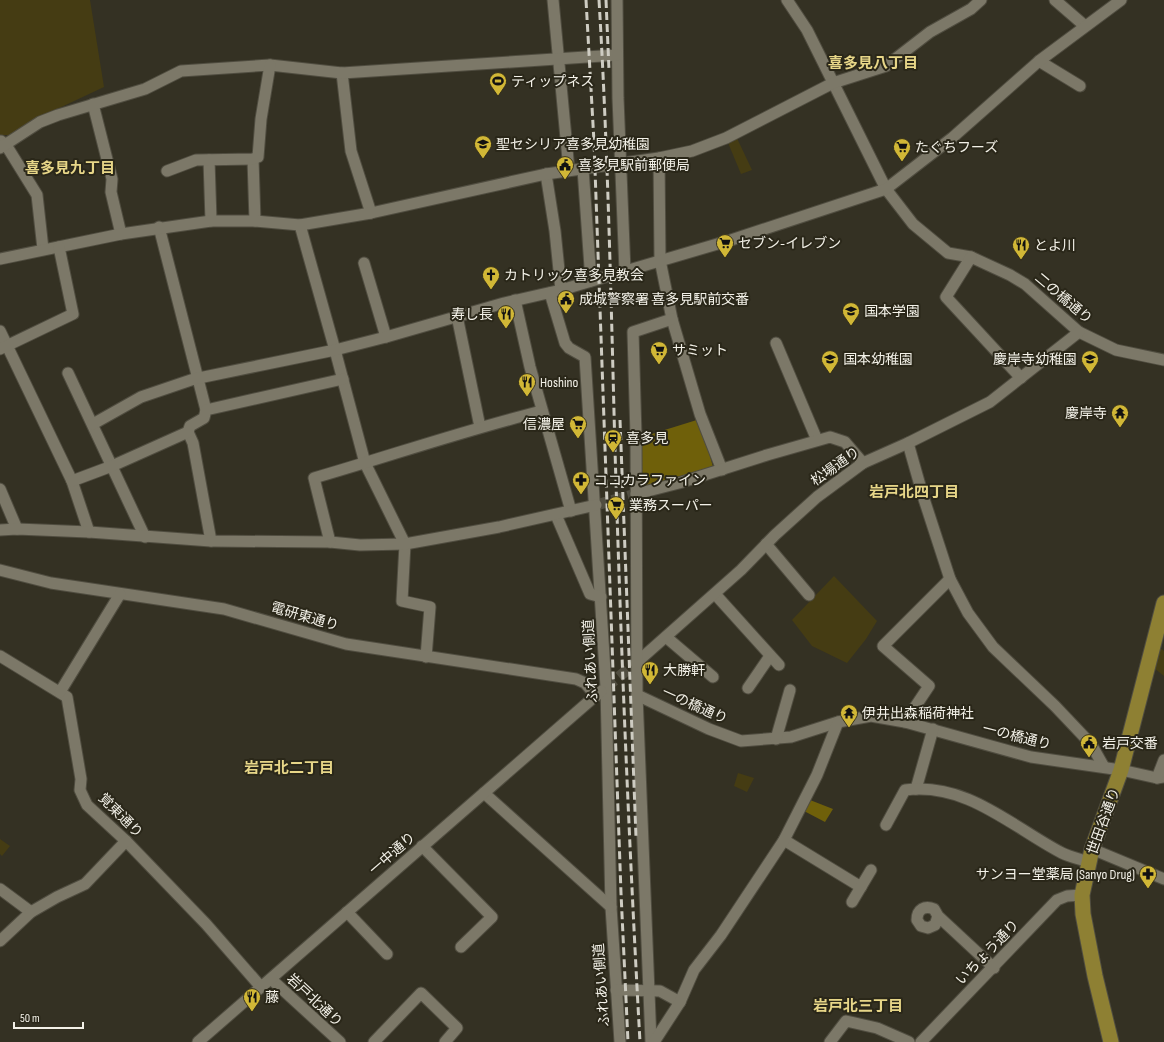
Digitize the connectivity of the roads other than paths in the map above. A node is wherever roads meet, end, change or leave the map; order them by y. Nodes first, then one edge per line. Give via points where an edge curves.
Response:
1 (553, 0) edge
2 (617, 0) edge
3 (787, 0) edge
4 (982, 0) edge
5 (1056, 0) edge
6 (1121, 0) edge
7 (1085, 26) junction
8 (617, 55) junction
9 (559, 58) junction
10 (1039, 61) junction
11 (270, 65) junction
12 (342, 73) junction
13 (833, 83) junction
14 (1080, 86) dead end
15 (93, 104) junction
16 (2, 145) edge
17 (659, 158) junction
18 (253, 159) junction
19 (209, 160) junction
20 (621, 164) junction
21 (583, 169) junction
22 (569, 170) junction
23 (167, 171) dead end
24 (546, 174) junction
25 (886, 189) junction
26 (371, 213) junction
27 (211, 221) junction
28 (255, 221) junction
29 (300, 225) junction
30 (159, 227) junction
31 (121, 234) junction
32 (59, 247) junction
33 (43, 249) junction
34 (971, 257) junction
35 (0, 259) edge
36 (660, 260) junction
37 (364, 263) dead end
38 (625, 271) junction
39 (591, 281) junction
40 (561, 290) junction
41 (550, 293) junction
42 (515, 300) junction
43 (457, 316) junction
44 (672, 319) junction
45 (0, 331) edge
46 (1079, 332) junction
47 (386, 337) junction
48 (776, 343) dead end
49 (4, 347) edge
50 (336, 350) junction
51 (1164, 360) edge
52 (68, 373) dead end
53 (198, 378) junction
54 (1021, 378) junction
55 (343, 379) junction
56 (206, 410) junction
57 (542, 411) junction
58 (93, 424) junction
59 (480, 426) junction
60 (188, 432) junction
61 (817, 440) junction
62 (908, 443) junction
63 (365, 463) junction
64 (863, 463) junction
65 (112, 466) junction
66 (722, 470) junction
67 (72, 481) junction
68 (0, 489) edge
69 (636, 494) junction
70 (596, 505) junction
71 (571, 511) junction
72 (556, 515) junction
73 (17, 529) junction
74 (0, 530) edge
75 (89, 532) junction
76 (144, 537) junction
77 (211, 540) junction
78 (330, 542) junction
79 (405, 544) junction
80 (766, 544) junction
81 (1, 572) edge
82 (950, 579) junction
83 (120, 594) junction
84 (715, 594) junction
85 (809, 595) dead end
86 (601, 597) junction
87 (1164, 603) edge
88 (666, 637) junction
89 (0, 656) edge
90 (770, 656) junction
91 (426, 657) junction
92 (636, 663) junction
93 (779, 665) dead end
94 (713, 677) dead end
95 (606, 687) junction
96 (748, 688) dead end
97 (790, 690) dead end
98 (60, 692) junction
99 (637, 695) junction
100 (596, 696) junction
101 (838, 722) junction
102 (905, 722) junction
103 (933, 729) junction
104 (776, 739) junction
105 (1164, 760) edge
106 (1104, 767) junction
107 (1121, 770) junction
108 (1160, 778) edge
109 (916, 789) junction
110 (484, 793) junction
111 (886, 825) dead end
112 (784, 840) junction
113 (126, 841) junction
114 (422, 846) junction
115 (1090, 856) junction
116 (871, 870) dead end
117 (1164, 879) edge
118 (861, 887) junction
119 (0, 889) edge
120 (1082, 895) junction
121 (852, 902) dead end
122 (611, 907) junction
123 (31, 912) junction
124 (347, 912) junction
125 (938, 916) dead end
126 (0, 941) edge
127 (461, 947) dead end
128 (387, 954) dead end
129 (994, 968) junction
130 (271, 979) junction
131 (261, 987) junction
132 (616, 990) junction
133 (649, 990) junction
134 (680, 1002) junction
135 (332, 1040) edge
136 (198, 1042) edge
137 (374, 1042) edge
138 (445, 1042) edge
139 (620, 1042) edge
140 (650, 1042) edge
141 (654, 1042) edge
142 (830, 1042) edge
143 (908, 1042) edge
144 (921, 1042) edge
145 (1111, 1042) edge

1 - 9 street
2 - 8 street
3 - 13 street, 二の橋通り via 807,30
4 - 13 street via 930,32 886,66
5 - 7 street
6 - 7 street
7 - 10 street
8 - 9 street
8 - 20 street
9 - 12 street
9 - 22 street
10 - 14 street
10 - 25 street via 952,138
11 - 12 street
11 - 15 street via 181,71 145,89
11 - 18 street via 258,157
12 - 26 street via 351,151
13 - 17 street via 726,138 692,151
13 - 25 street, 二の橋通り
15 - 16 street via 40,122
15 - 31 street via 112,179 111,192
16 - 33 street via 37,194
17 - 20 street
17 - 36 street
18 - 19 street
18 - 28 street
19 - 23 street via 196,160
19 - 27 street
20 - 21 street
20 - 38 street
21 - 22 street
21 - 39 street
22 - 24 street
24 - 26 street
24 - 40 street
25 - 34 street, 二の橋通り via 913,224 948,253
25 - 36 street via 732,240
26 - 29 street
27 - 28 street
27 - 30 street
28 - 29 street
29 - 50 street
30 - 31 street
30 - 53 street
31 - 32 street
32 - 33 street
32 - 49 street via 73,314
33 - 35 street
34 - 46 street, 二の橋通り via 1010,274 1025,284
34 - 54 street via 946,297
36 - 38 street
36 - 44 street
37 - 47 street
38 - 39 street
39 - 40 street
40 - 41 street
41 - 42 street
41 - 70 street, ふれあい側道 via 565,343 585,357
42 - 43 street
42 - 57 street
43 - 47 street
43 - 59 street
44 - 66 street via 700,414
44 - 69 street via 632,332
45 - 49 street
46 - 51 street, 二の橋通り via 1116,350
46 - 54 street, 松場通り
47 - 50 street
48 - 61 street
49 - 67 street
50 - 53 street
50 - 55 street
52 - 58 street
53 - 56 street
53 - 58 street via 142,397
54 - 62 street, 松場通り via 990,402
55 - 56 street
55 - 63 street
56 - 60 street via 204,418 190,426
57 - 59 street
57 - 71 street
58 - 65 street
59 - 63 street
60 - 65 street
60 - 77 street via 193,443
61 - 64 street via 830,437 846,442
61 - 66 street
62 - 64 street, 松場通り
62 - 82 street
63 - 78 street via 314,478
63 - 79 street
64 - 80 street, 松場通り via 817,497
65 - 67 street
65 - 76 street
66 - 69 street
67 - 75 street
68 - 73 street
69 - 92 street
70 - 71 street
70 - 86 street, ふれあい側道
71 - 72 street
72 - 79 street via 499,528
72 - 86 street via 590,594
73 - 74 street
73 - 75 street
75 - 76 street
76 - 77 street
77 - 78 street
78 - 79 street via 360,545
79 - 91 street via 402,601 430,607
80 - 84 street, 松場通り
80 - 85 street
81 - 83 street, 電研東通り
82 - 102 street via 884,646 929,686
82 - 106 street via 968,614 993,647 1091,744
83 - 91 street, 電研東通り via 224,609 346,644
83 - 98 street
84 - 88 street, 松場通り
84 - 90 street
86 - 95 street, ふれあい側道
87 - 107 main road, 世田谷通り
88 - 92 street, 松場通り
88 - 94 street
89 - 98 street
90 - 93 street
90 - 96 street
91 - 100 street, 電研東通り via 581,680
92 - 99 street
95 - 100 street, 一中通り
95 - 122 street, ふれあい側道
97 - 104 street
98 - 113 street, 覚東通り via 67,697 80,790 87,805
99 - 104 street, 一の橋通り via 741,741
99 - 133 street
100 - 110 street, 一中通り
101 - 102 street, 一の橋通り via 871,716
101 - 104 street, 一の橋通り via 791,737
101 - 112 street via 817,775
102 - 103 street, 一の橋通り
103 - 106 street, 一の橋通り via 1031,757
103 - 109 street
105 - 108 street
106 - 107 street, 一の橋通り
107 - 108 street, 一の橋通り
107 - 115 main road, 世田谷通り
109 - 111 street via 906,790
109 - 115 street via 962,796 987,807 1063,853
110 - 114 street, 一中通り
110 - 122 street
112 - 118 street
112 - 134 street via 721,935 694,970
113 - 123 street via 85,884
113 - 131 street, 覚東通り via 206,924
114 - 124 street, 一中通り
114 - 127 street via 492,917
115 - 117 street
115 - 120 main road, 世田谷通り
116 - 118 street
118 - 121 street
119 - 123 street
120 - 129 street, いちょう通り via 1057,900
120 - 145 main road, 世田谷通り via 1083,914 1095,976
122 - 132 street, ふれあい側道
123 - 126 street
124 - 128 street
124 - 130 street, 一中通り
125 - 129 street
129 - 144 street, いちょう通り
130 - 131 street, 一中通り
130 - 135 street, 岩戸北通り
131 - 136 street, 一中通り
132 - 133 street
132 - 139 street, ふれあい側道
133 - 134 street via 660,990
133 - 140 street
134 - 141 street
137 - 138 street via 421,993 457,1028
142 - 143 street via 846,1021 877,1028

